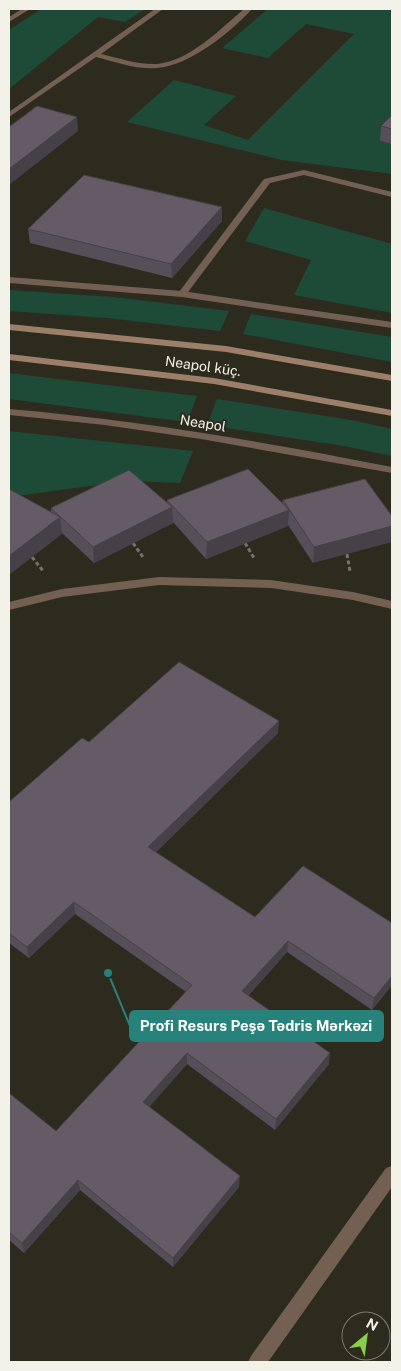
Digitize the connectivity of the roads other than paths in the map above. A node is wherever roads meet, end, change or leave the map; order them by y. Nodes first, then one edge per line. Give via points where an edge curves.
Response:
1 (26, 9) edge
2 (160, 9) edge
3 (248, 9) edge
4 (9, 20) edge
5 (93, 54) junction
6 (9, 115) edge
7 (392, 196) edge
8 (9, 280) edge
9 (182, 294) junction
10 (392, 325) edge
11 (9, 327) edge
12 (9, 357) edge
13 (392, 378) edge
14 (9, 412) edge
15 (392, 413) edge
16 (392, 470) edge
17 (392, 605) edge
18 (9, 606) edge
19 (392, 1174) edge
20 (257, 1362) edge

1 - 4 street
2 - 5 street
3 - 5 street via 213,38 173,63 147,65
5 - 6 street
7 - 9 street via 304,172 267,182
8 - 9 street
9 - 10 street
11 - 13 main road, Neapol küç. via 226,349
12 - 15 main road, Neapol küç. via 214,381
14 - 16 street, Neapol via 194,435
17 - 18 street via 271,584 159,581 62,593
19 - 20 street

